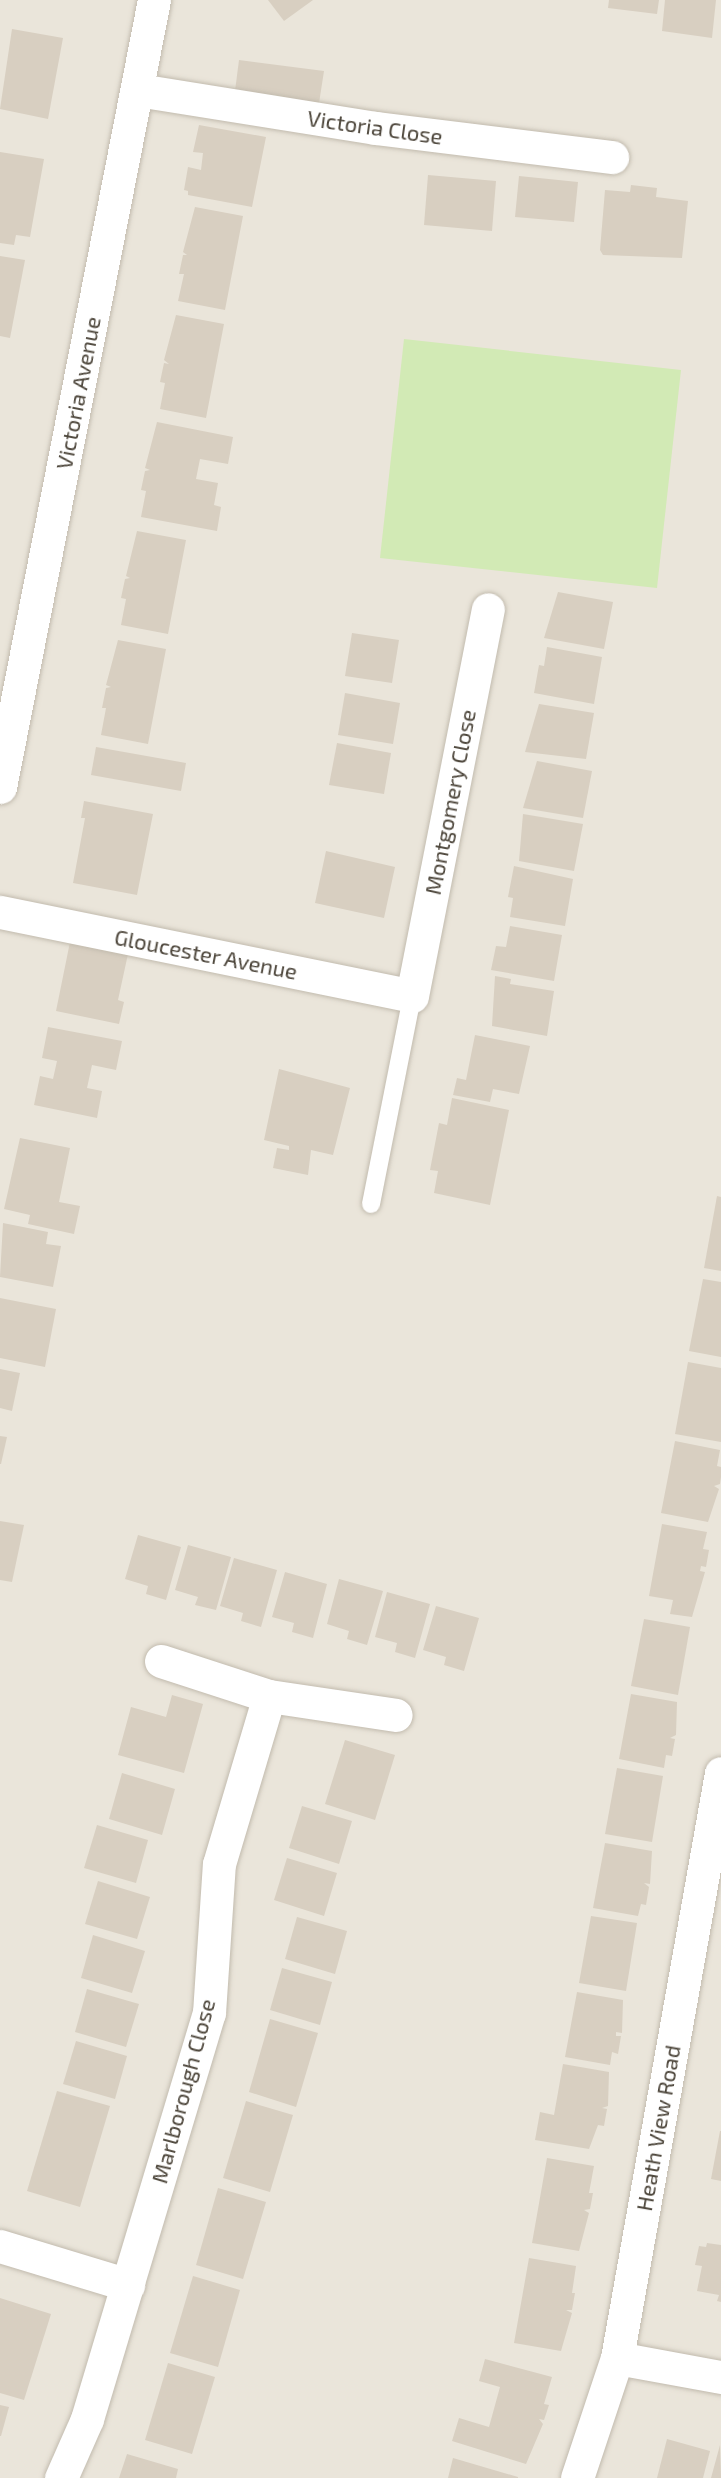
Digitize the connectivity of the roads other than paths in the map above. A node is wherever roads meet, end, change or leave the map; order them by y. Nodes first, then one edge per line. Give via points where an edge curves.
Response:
1 (154, 0) edge
2 (138, 90) junction
3 (612, 157) dead end
4 (488, 609) dead end
5 (0, 787) edge
6 (0, 912) edge
7 (412, 996) junction
8 (371, 1204) dead end
9 (161, 1661) dead end
10 (269, 1696) junction
11 (396, 1715) dead end
12 (721, 1773) edge
13 (0, 2246) edge
14 (128, 2285) junction
15 (617, 2358) junction
16 (721, 2377) edge
17 (60, 2478) edge
18 (577, 2478) edge

1 - 2 street, Victoria Avenue
2 - 3 street, Victoria Close via 375,128
2 - 5 street, Victoria Avenue
4 - 7 street, Montgomery Close
6 - 7 street, Gloucester Avenue
7 - 8 lane
9 - 10 street
10 - 11 street
10 - 14 street, Marlborough Close via 219,1864 208,2013
12 - 15 street, Heath View Road
13 - 14 street
14 - 17 street, Marlborough Close via 87,2419
15 - 16 street
15 - 18 street, Heath View Road

